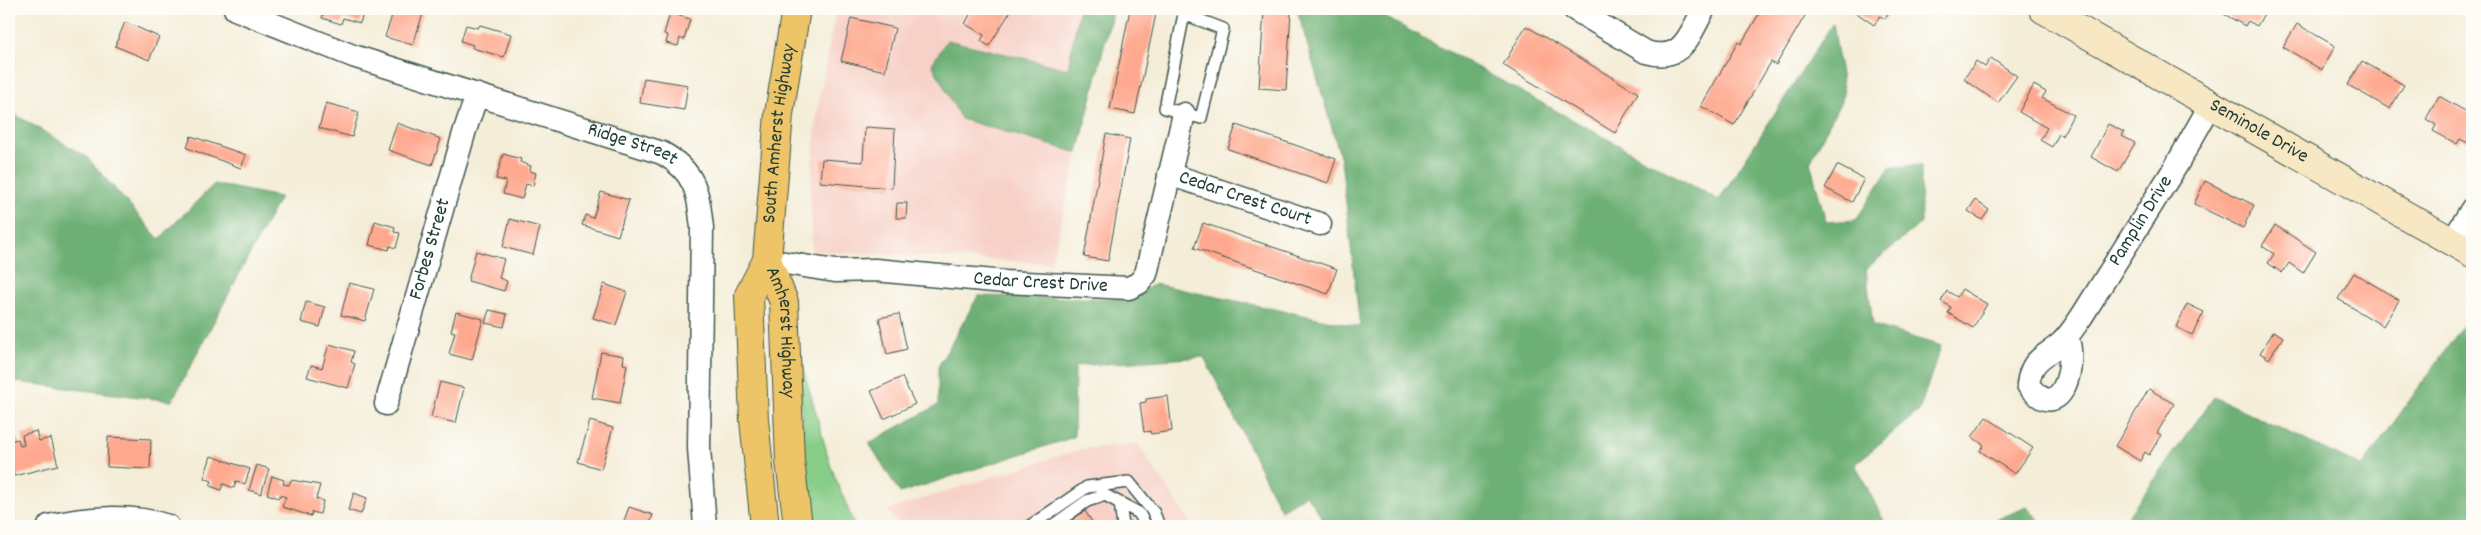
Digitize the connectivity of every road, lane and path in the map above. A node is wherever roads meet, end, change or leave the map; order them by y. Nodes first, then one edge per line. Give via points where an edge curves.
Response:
1 (235, 9) edge
2 (796, 9) edge
3 (1574, 9) edge
4 (1704, 9) edge
5 (2043, 9) edge
6 (275, 17) edge
7 (477, 95) junction
8 (2212, 104) junction
9 (1184, 114) junction
10 (1169, 174) junction
11 (2472, 209) edge
12 (1320, 224) dead end
13 (2462, 247) edge
14 (767, 260) junction
15 (2067, 337) dead end
16 (386, 404) dead end
17 (1120, 503) junction
18 (799, 520) edge
19 (49, 526) edge
20 (168, 526) edge
21 (705, 526) edge
22 (765, 526) edge
23 (1030, 526) edge
24 (1052, 526) edge
25 (1123, 526) edge
26 (1146, 526) edge
27 (1159, 526) edge

1 - 6 street, Ridge Street
2 - 14 main road, South Amherst Highway via 779,114
3 - 4 street via 1646,52 1658,55 1669,54 1683,46
5 - 8 street, Seminole Drive
6 - 7 street, Ridge Street via 353,56
7 - 16 street, Forbes Street
7 - 21 street, Ridge Street via 662,153 675,160 692,178 702,228 699,448
8 - 13 street, Seminole Drive
8 - 15 street, Pamplin Drive
9 - 9 lane via 1165,108 1184,14 1223,29 1201,118
9 - 10 street, Cedar Crest Drive
10 - 12 street, Cedar Crest Court
10 - 14 street, Cedar Crest Drive via 1146,274 1129,288 1005,282 875,270 835,271
11 - 13 street
14 - 18 main road, Amherst Highway via 784,302 785,381
14 - 22 main road, Amherst Highway via 750,295 754,420
17 - 24 lane via 1105,495 1086,501
17 - 25 lane
17 - 26 lane via 1139,513
19 - 20 street via 82,520 134,519
23 - 27 lane via 1087,487 1129,482 1154,513

